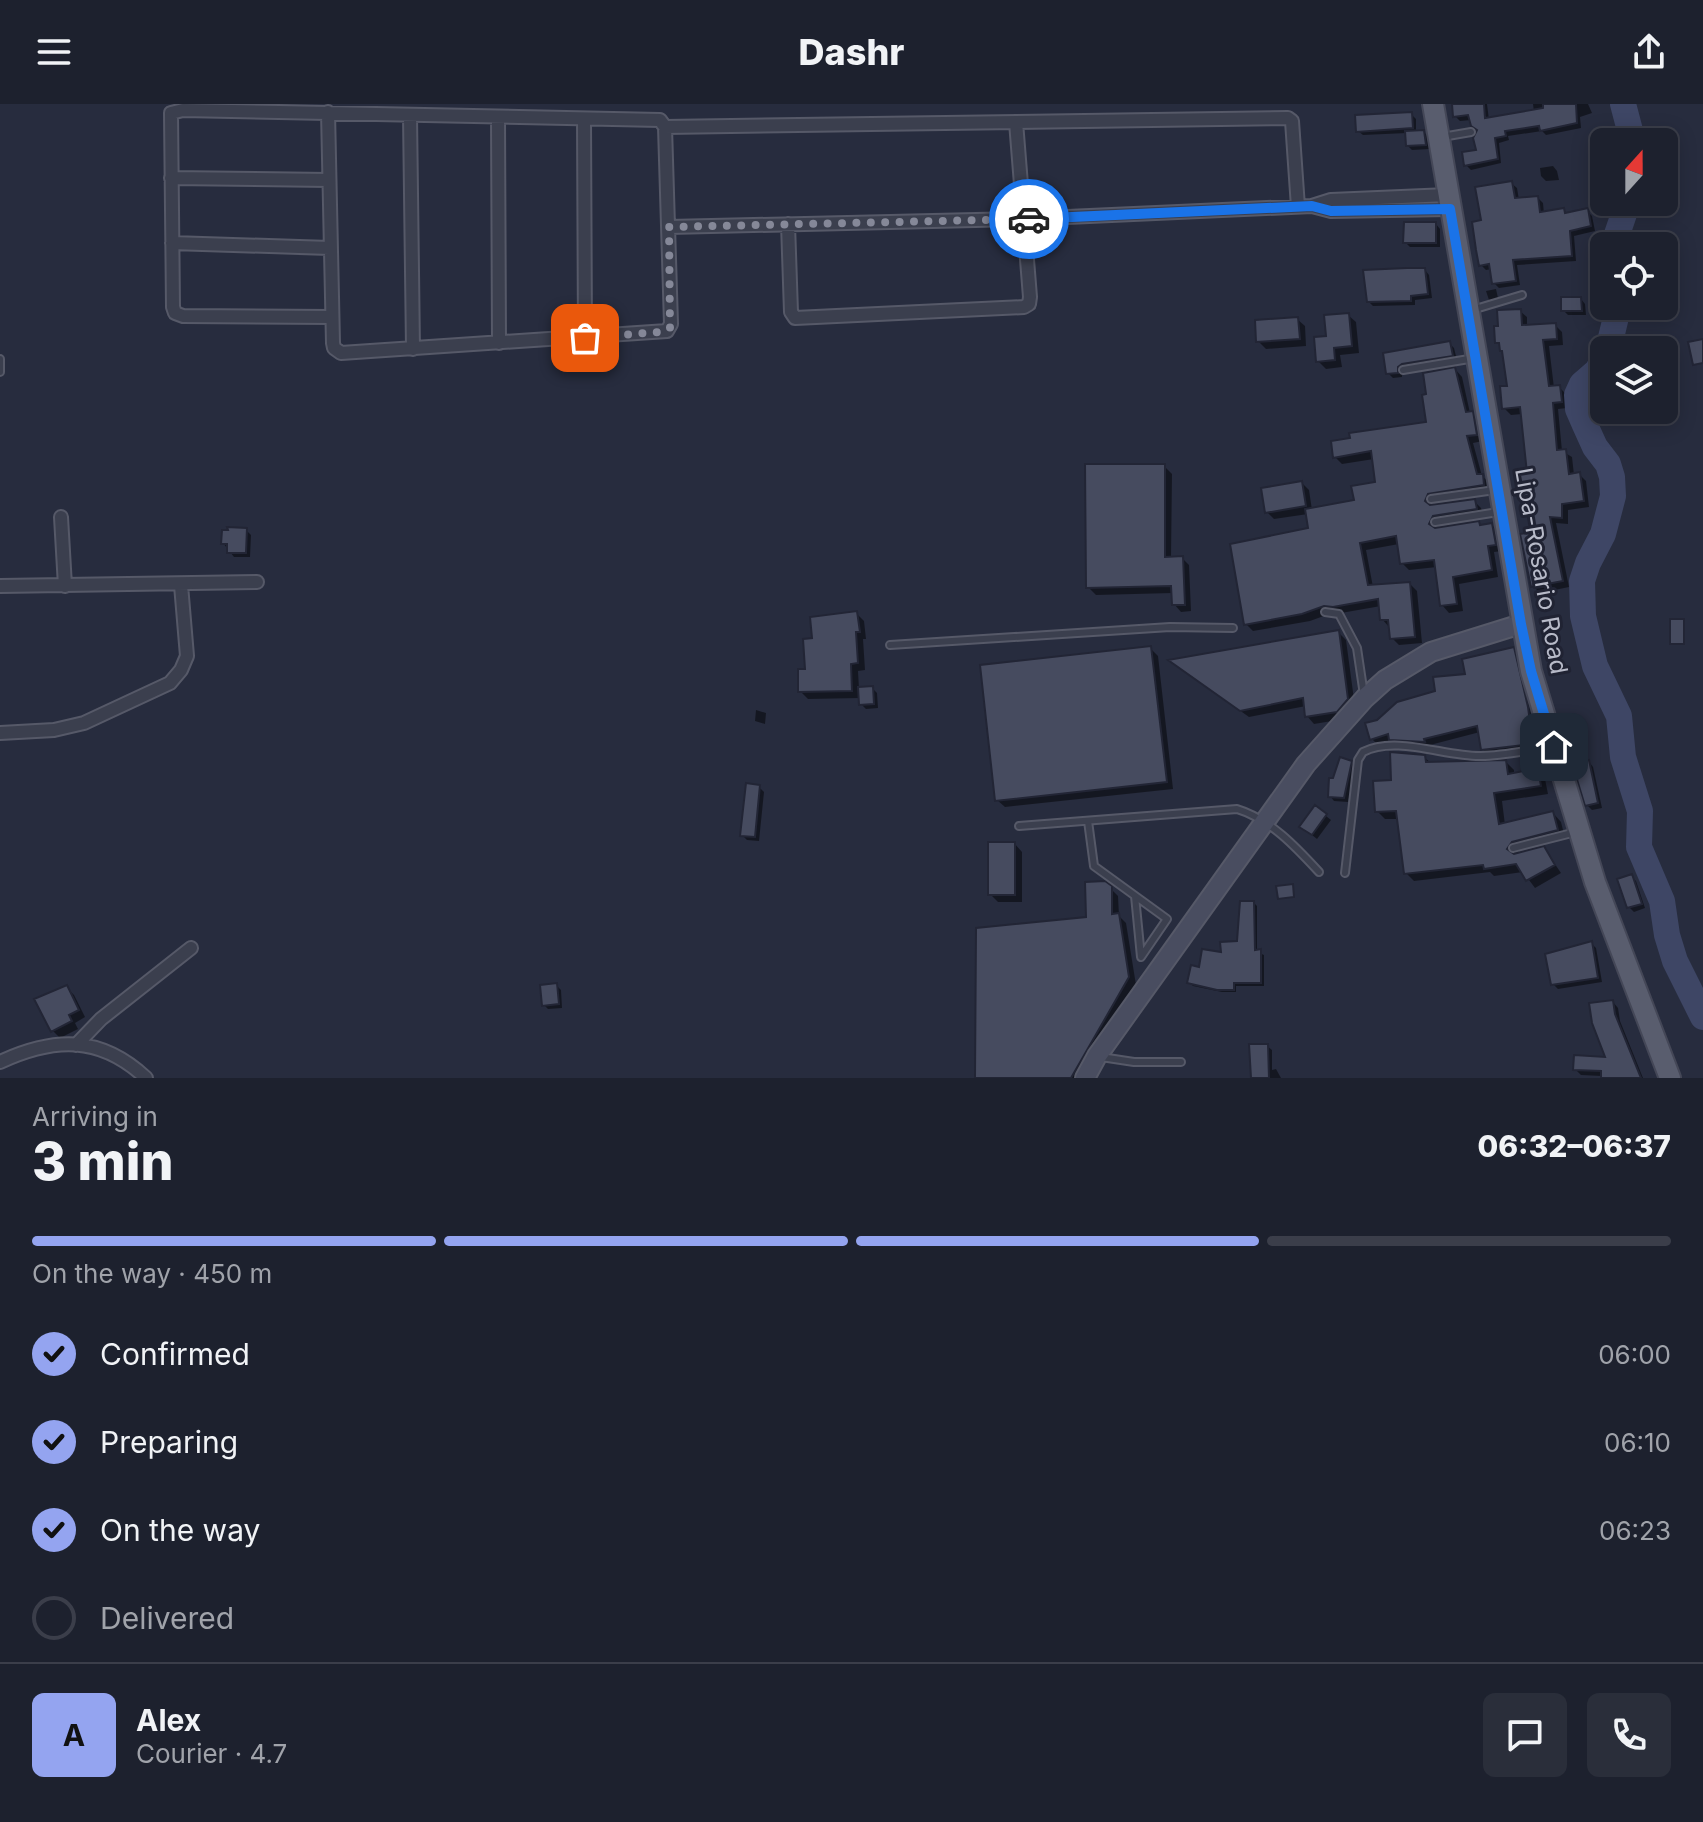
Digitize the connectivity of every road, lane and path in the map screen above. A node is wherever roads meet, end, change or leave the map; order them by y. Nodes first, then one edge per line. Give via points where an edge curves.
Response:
1 (1433, 104) edge
2 (328, 112) junction
3 (410, 115) junction
4 (498, 117) junction
5 (584, 119) junction
6 (1016, 122) junction
7 (665, 127) junction
8 (1471, 132) dead end
9 (1439, 138) junction
10 (171, 178) junction
11 (329, 180) junction
12 (1449, 202) junction
13 (1298, 207) junction
14 (1023, 219) junction
15 (788, 224) junction
16 (669, 227) junction
17 (172, 243) junction
18 (330, 248) junction
19 (1522, 295) dead end
20 (1469, 311) junction
21 (332, 317) junction
22 (585, 338) junction
23 (499, 343) junction
24 (413, 349) junction
25 (1477, 357) junction
26 (0, 359) edge
27 (1403, 370) dead end
28 (0, 372) edge
29 (1500, 489) junction
30 (1431, 499) dead end
31 (1504, 511) junction
32 (61, 517) dead end
33 (1435, 522) dead end
34 (257, 582) dead end
35 (181, 585) junction
36 (0, 586) edge
37 (65, 586) junction
38 (1325, 612) dead end
39 (1521, 624) junction
40 (1233, 628) dead end
41 (890, 645) dead end
42 (1365, 698) junction
43 (0, 733) edge
44 (1554, 747) junction
45 (1088, 821) junction
46 (1265, 823) junction
47 (1019, 826) dead end
48 (1580, 831) junction
49 (1513, 848) dead end
50 (1319, 872) dead end
51 (1345, 873) dead end
52 (1135, 896) junction
53 (191, 948) dead end
54 (76, 1045) junction
55 (1097, 1056) junction
56 (0, 1062) edge
57 (1181, 1062) dead end
58 (146, 1078) edge
59 (1085, 1078) edge
60 (1670, 1078) edge

1 - 9 main road, Lipa-Rosario Road
2 - 3 street
2 - 10 street via 174,111
2 - 11 street
3 - 4 street
3 - 24 street
4 - 5 street
4 - 23 street
5 - 7 street via 657,119
5 - 22 street
6 - 7 street
6 - 13 street via 1288,118
6 - 14 street
7 - 16 street
8 - 9 lane
9 - 12 main road, Lipa-Rosario Road
10 - 11 street
10 - 17 street
11 - 18 street
12 - 13 street via 1331,200
12 - 20 main road, Lipa-Rosario Road
13 - 14 street
14 - 15 street
14 - 15 street via 1030,297 1024,307 797,318 791,312
15 - 16 street
16 - 22 street via 670,328
17 - 18 street
17 - 21 street via 173,307 179,315
18 - 21 street
19 - 20 lane
20 - 25 main road, Lipa-Rosario Road
21 - 24 street via 334,348 341,353
22 - 23 street
23 - 24 street
25 - 27 lane
25 - 29 main road, Lipa-Rosario Road
26 - 28 lane
29 - 30 lane
29 - 31 main road, Lipa-Rosario Road
31 - 33 lane
31 - 39 main road, Lipa-Rosario Road
32 - 37 street
34 - 35 street
35 - 37 street
35 - 43 street via 187,656 170,683 84,723
36 - 37 street
38 - 42 lane via 1339,614 1357,648
39 - 42 street via 1431,652
39 - 44 main road, Lipa-Rosario Road
40 - 41 lane via 1170,627
42 - 46 street via 1306,764
44 - 48 main road, Lipa-Rosario Road
44 - 51 lane via 1479,757 1383,746 1363,752
45 - 46 lane via 1237,809
45 - 47 lane
45 - 52 lane via 1094,866
46 - 50 lane
46 - 55 street
48 - 49 lane
48 - 60 main road, Lipa-Rosario Road
52 - 52 lane via 1167,919 1141,957 1138,926
53 - 54 street
54 - 56 street via 31,1048
54 - 58 street via 94,1045
55 - 57 lane
55 - 59 street

